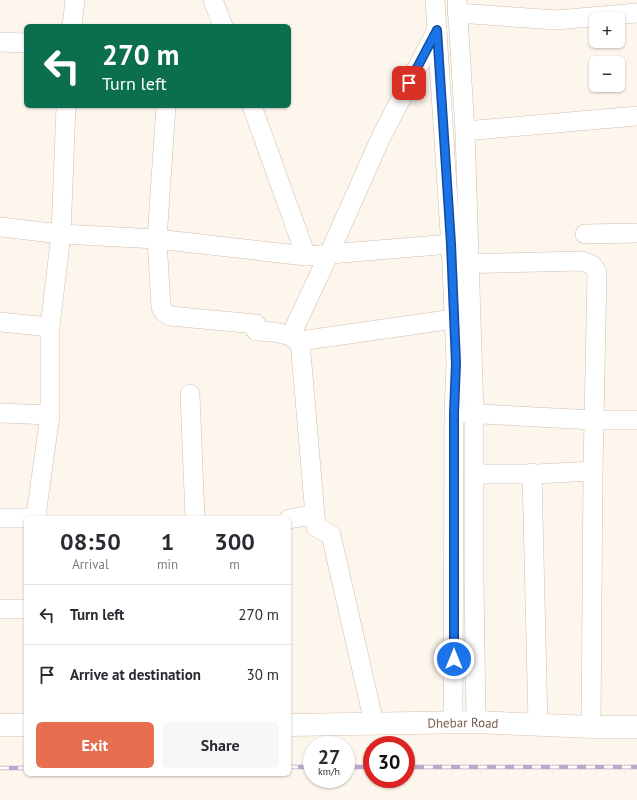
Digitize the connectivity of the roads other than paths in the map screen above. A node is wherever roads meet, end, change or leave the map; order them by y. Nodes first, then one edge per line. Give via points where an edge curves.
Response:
1 (75, 0) edge
2 (213, 0) edge
3 (435, 0) edge
4 (457, 5) edge
5 (637, 13) edge
6 (72, 24) edge
7 (221, 24) edge
8 (437, 30) junction
9 (0, 42) edge
10 (24, 43) edge
11 (66, 108) edge
12 (166, 108) edge
13 (253, 108) edge
14 (637, 116) edge
15 (465, 131) junction
16 (0, 228) edge
17 (637, 232) edge
18 (61, 234) junction
19 (585, 234) dead end
20 (157, 239) junction
21 (460, 243) junction
22 (329, 254) junction
23 (306, 256) junction
24 (461, 264) junction
25 (454, 319) junction
26 (0, 322) edge
27 (50, 327) junction
28 (296, 339) junction
29 (190, 394) dead end
30 (0, 413) edge
31 (454, 413) junction
32 (474, 413) junction
33 (50, 415) junction
34 (594, 420) junction
35 (637, 420) edge
36 (593, 471) junction
37 (532, 473) junction
38 (474, 474) junction
39 (37, 516) edge
40 (195, 516) edge
41 (0, 518) edge
42 (24, 518) edge
43 (0, 609) edge
44 (24, 609) edge
45 (453, 722) junction
46 (476, 722) junction
47 (374, 723) junction
48 (291, 724) edge
49 (538, 724) junction
50 (0, 725) edge
51 (24, 725) edge
52 (592, 727) junction
53 (637, 727) edge

1 - 6 street
2 - 7 street
3 - 8 street
4 - 5 street via 556,20
4 - 8 street
4 - 15 street
8 - 21 street
8 - 22 street via 382,135
9 - 10 street
11 - 18 street
12 - 20 street
13 - 23 street
14 - 15 street
15 - 21 street
16 - 18 street
17 - 19 street
18 - 20 street
18 - 27 street
20 - 23 street
20 - 28 street via 160,302 164,312 170,316 256,327
21 - 22 street
21 - 24 street
22 - 23 street
22 - 28 street via 292,333
24 - 25 street
24 - 32 street
24 - 34 street via 582,261 592,265 597,272
25 - 28 street
25 - 31 street
26 - 27 street
27 - 33 street
28 - 47 street via 316,527 331,536
29 - 40 street
30 - 33 street
31 - 32 street
31 - 45 street
32 - 34 street
32 - 38 street
33 - 39 street
34 - 35 street
34 - 36 street
36 - 37 street
36 - 52 street
37 - 38 street
37 - 49 street
38 - 46 street
41 - 42 street
43 - 44 street
45 - 46 street, Dhebar Road
45 - 47 street, Dhebar Road
46 - 49 street, Dhebar Road
47 - 48 street, Dhebar Road
49 - 52 street, Dhebar Road
50 - 51 street
52 - 53 street, Dhebar Road

